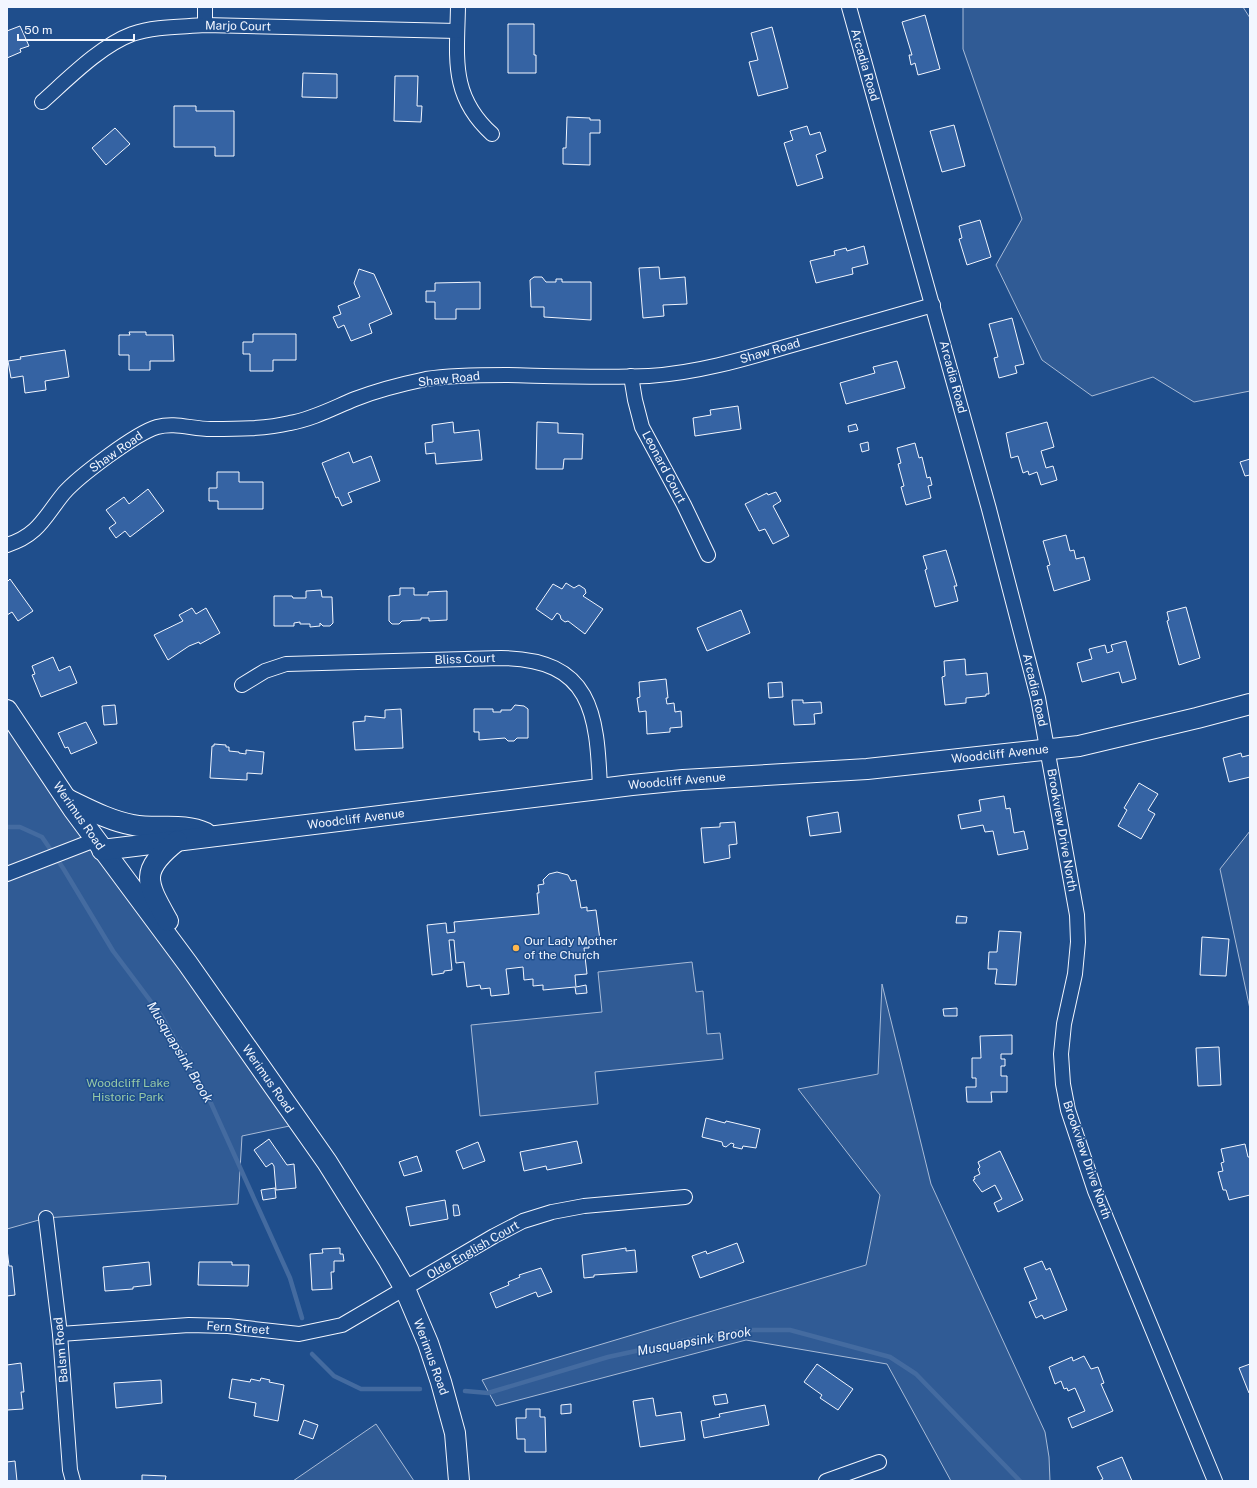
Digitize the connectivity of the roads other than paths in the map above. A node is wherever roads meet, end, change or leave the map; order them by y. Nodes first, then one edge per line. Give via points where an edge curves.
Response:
1 (205, 7) edge
2 (458, 7) edge
3 (849, 7) edge
4 (205, 25) junction
5 (457, 31) junction
6 (42, 102) dead end
7 (492, 134) dead end
8 (933, 305) junction
9 (631, 376) junction
10 (7, 545) edge
11 (708, 555) dead end
12 (242, 684) dead end
13 (1250, 704) edge
14 (7, 710) edge
15 (1048, 749) junction
16 (600, 788) junction
17 (66, 798) junction
18 (214, 836) junction
19 (177, 841) junction
20 (98, 845) junction
21 (7, 874) edge
22 (188, 964) junction
23 (685, 1197) dead end
24 (46, 1218) dead end
25 (405, 1289) junction
26 (60, 1334) junction
27 (879, 1462) dead end
28 (73, 1481) edge
29 (459, 1481) edge
30 (826, 1481) edge
31 (1215, 1481) edge

1 - 4 street
2 - 5 street
3 - 8 street, Arcadia Road
4 - 5 street, Marjo Court
4 - 6 street, Marjo Court via 164,28 132,34 106,48
5 - 7 street via 460,86 477,120
8 - 9 street, Shaw Road via 729,363 687,372
8 - 15 street, Arcadia Road via 991,516 1038,698
9 - 10 street, Shaw Road via 466,375 436,378 391,387 289,424 209,429 174,424 159,426 145,431 79,478 64,493 44,522 31,533
9 - 11 street, Leonard Court via 642,427
12 - 16 street, Bliss Court via 264,671 286,664 501,658 522,658 544,663 560,670 573,681 590,706 597,738
13 - 15 main road, Woodcliff Avenue via 1079,746
14 - 17 main road, Werimus Road
15 - 16 main road, Woodcliff Avenue via 867,770 683,780
15 - 31 street, Brookview Drive North via 1077,915 1075,974 1064,1024 1061,1054 1068,1110 1095,1191
16 - 18 main road, Woodcliff Avenue
17 - 18 main road via 111,819 133,825 181,826 198,829
17 - 20 main road, Werimus Road
18 - 19 main road, Woodcliff Avenue
19 - 20 main road, Woodcliff Avenue
19 - 22 main road via 153,864 149,878 152,892 177,937
20 - 21 street via 64,852
20 - 22 main road, Werimus Road
22 - 25 main road, Werimus Road via 327,1162
23 - 25 street, Olde English Court via 584,1206 523,1221
24 - 26 street, Balsm Road
25 - 26 street, Fern Street via 342,1325 300,1334 228,1326 189,1325
25 - 29 main road, Werimus Road via 428,1343 449,1408
26 - 28 street, Balsm Road via 70,1470
27 - 30 street

